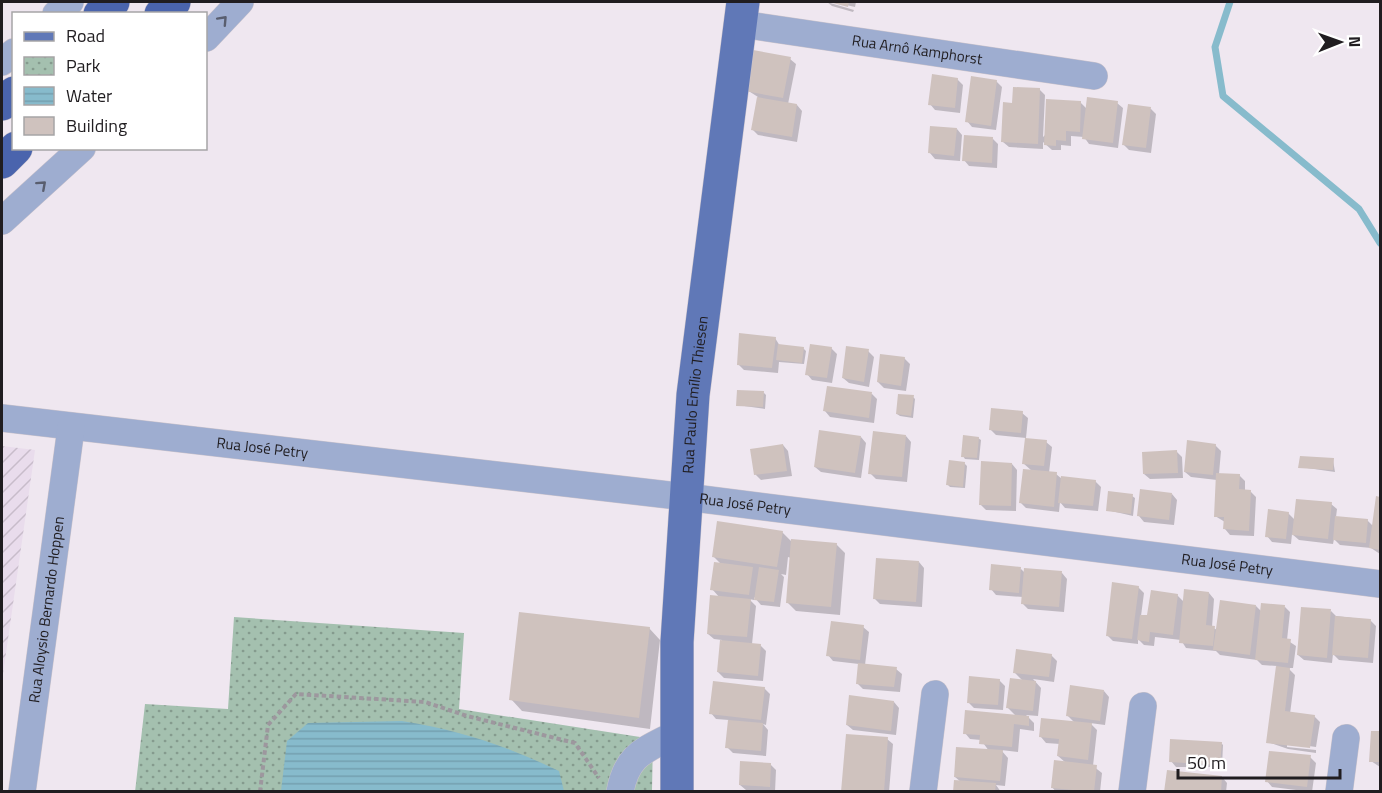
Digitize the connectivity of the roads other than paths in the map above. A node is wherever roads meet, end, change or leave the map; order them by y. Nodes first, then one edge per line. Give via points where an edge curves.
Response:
1 (70, 2) edge
2 (240, 2) edge
3 (58, 12) edge
4 (742, 13) edge
5 (207, 37) edge
6 (1094, 76) dead end
7 (14, 150) edge
8 (80, 150) edge
9 (2, 162) edge
10 (2, 221) edge
11 (2, 418) edge
12 (71, 428) junction
13 (686, 497) junction
14 (1380, 584) edge
15 (935, 694) dead end
16 (1143, 706) dead end
17 (677, 733) junction
18 (1346, 738) dead end
19 (612, 789) edge
20 (22, 792) edge
21 (677, 792) edge
22 (923, 792) edge
23 (1132, 792) edge
24 (1339, 792) edge

1 - 3 street
5 -> 2 street
4 - 6 street, Rua Arnô Kamphorst
4 - 13 main road, Rua Paulo Emílio Thiesen via 693,395
7 - 9 highway
10 -> 8 street
11 - 12 street, Rua José Petry
12 - 13 street, Rua José Petry
12 - 20 street, Rua Aloysio Bernardo Hoppen
13 - 14 street, Rua José Petry
13 - 17 main road, Rua Paulo Emílio Thiesen via 677,642
15 - 22 street
16 - 23 street
17 - 19 street via 638,754
17 - 21 main road, Rua Paulo Emílio Thiesen
18 - 24 street

